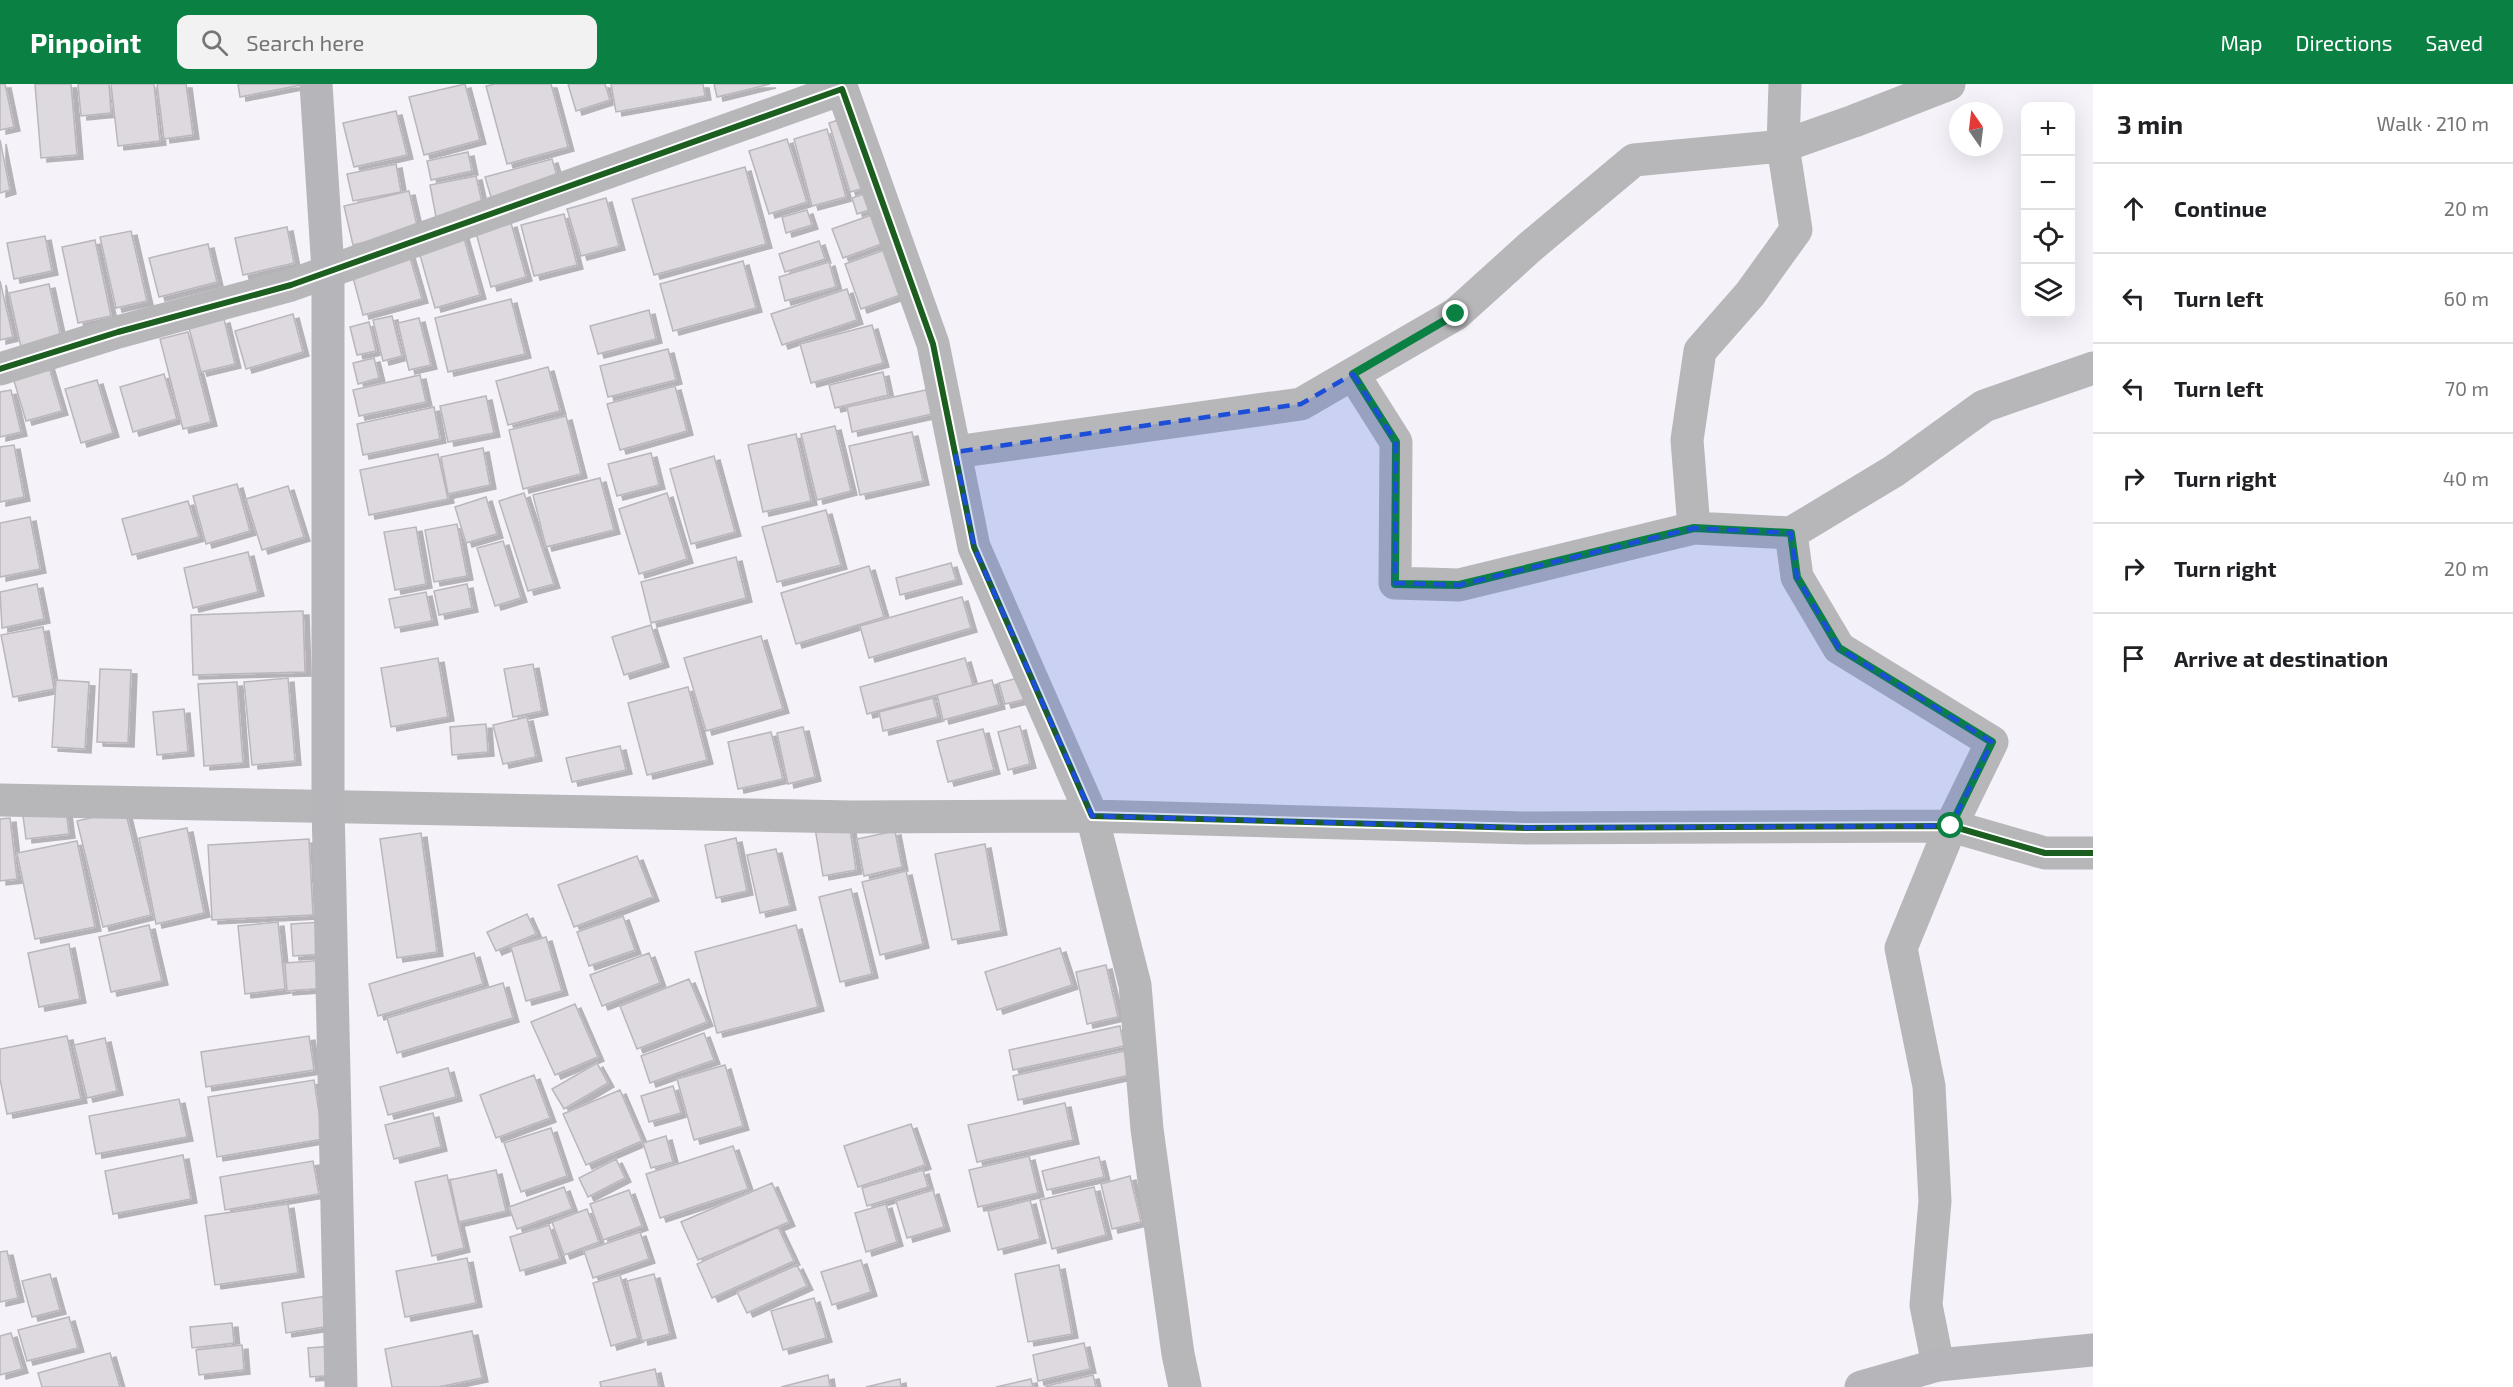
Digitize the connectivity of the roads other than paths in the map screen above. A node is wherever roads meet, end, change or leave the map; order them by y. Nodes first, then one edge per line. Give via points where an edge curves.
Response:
1 (316, 84) edge
2 (1785, 84) edge
3 (1949, 84) edge
4 (841, 86) edge
5 (1783, 146) junction
6 (327, 270) junction
7 (2093, 368) edge
8 (0, 369) edge
9 (1353, 374) junction
10 (955, 452) junction
11 (1694, 528) junction
12 (1791, 533) junction
13 (0, 800) edge
14 (328, 805) junction
15 (1092, 816) junction
16 (1951, 826) junction
17 (2093, 853) edge
18 (2093, 1350) edge
19 (1938, 1365) junction
20 (341, 1387) edge
21 (1185, 1387) edge
22 (1861, 1387) edge

1 - 6 main road
2 - 5 street
3 - 5 street
4 - 6 street
4 - 10 street via 933,344
5 - 9 street via 1634,160 1456,314
5 - 11 street via 1796,230 1750,294 1700,351 1686,440
6 - 8 street via 291,285
6 - 14 main road
7 - 12 street via 1984,406 1894,471
9 - 10 street via 1301,404
9 - 11 street via 1396,442 1395,584 1459,585
10 - 15 street via 974,547
11 - 12 street
12 - 16 street via 1797,577 1839,648 1992,742
13 - 14 street
14 - 15 street via 852,817
14 - 20 main road
15 - 16 street via 1526,828
15 - 21 street via 1135,985 1147,1129
16 - 17 street via 2045,853
16 - 19 street via 1901,948 1929,1086 1935,1201 1926,1305
18 - 19 main road
19 - 22 main road

